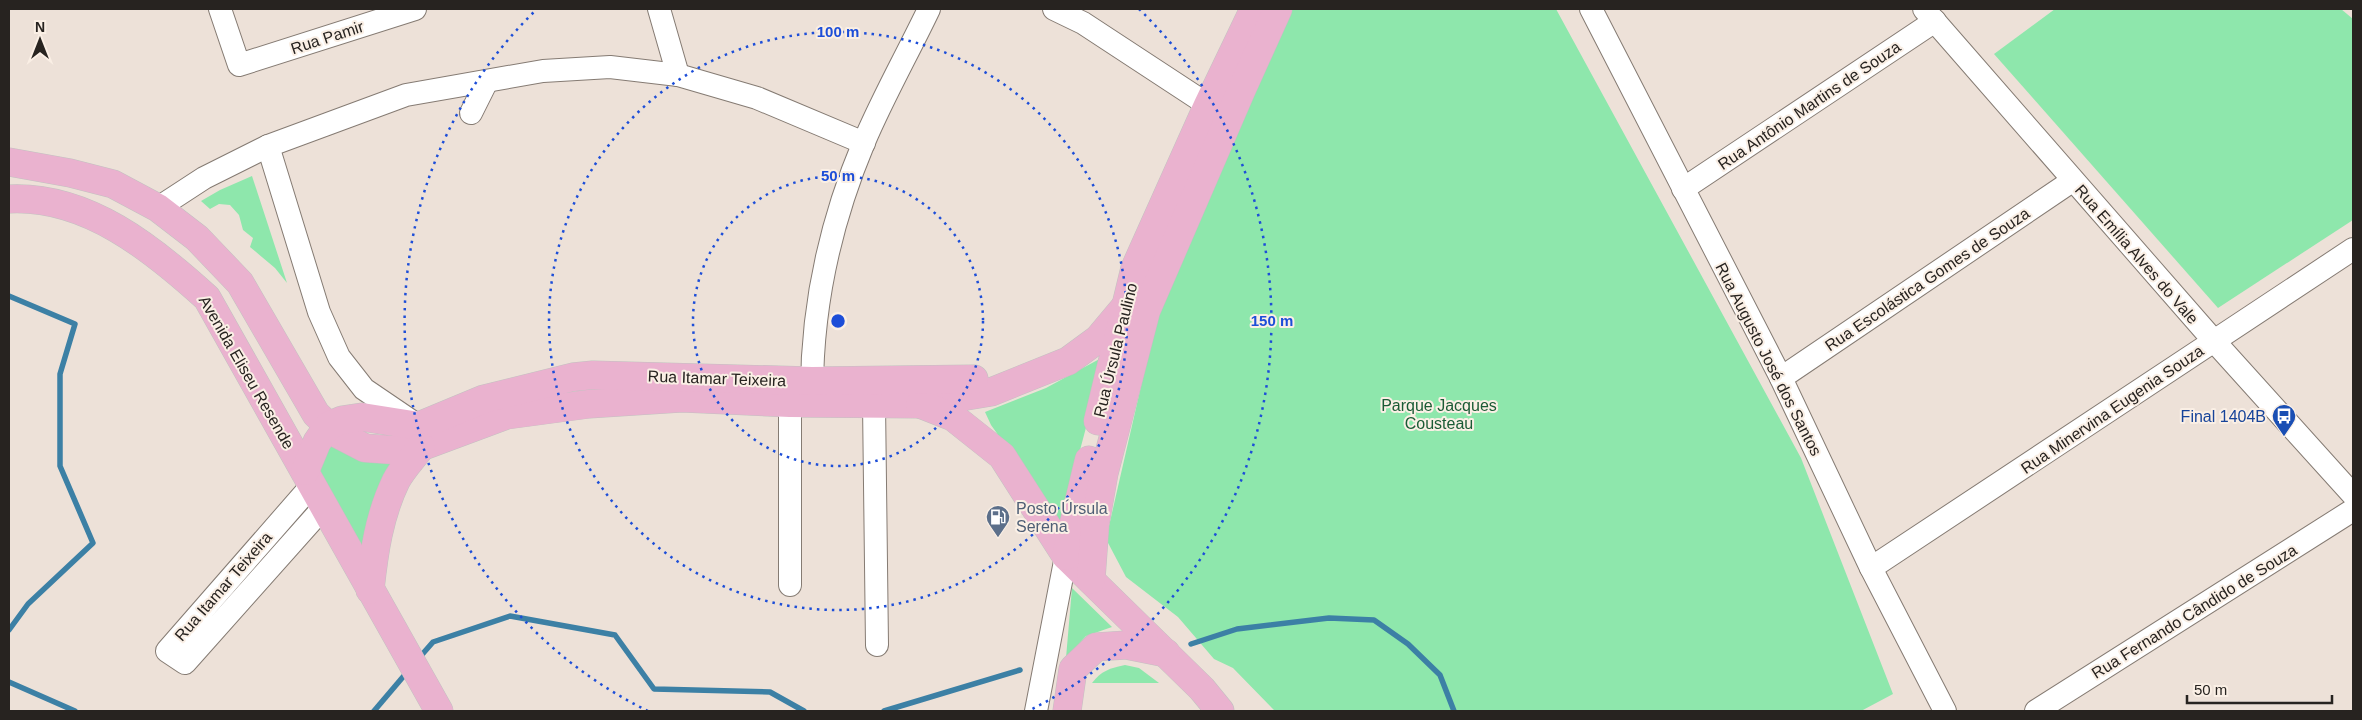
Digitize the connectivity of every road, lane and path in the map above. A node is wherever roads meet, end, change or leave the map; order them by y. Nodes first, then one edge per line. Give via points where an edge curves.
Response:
1 (220, 9) edge
2 (415, 9) edge
3 (659, 9) edge
4 (929, 9) edge
5 (1054, 9) edge
6 (1254, 9) edge
7 (1278, 9) edge
8 (1590, 9) edge
9 (379, 14) edge
10 (1929, 15) edge
11 (678, 75) junction
12 (488, 81) junction
13 (1208, 105) junction
14 (471, 113) dead end
15 (864, 143) junction
16 (268, 146) junction
17 (9, 162) edge
18 (2072, 181) junction
19 (1683, 189) junction
20 (9, 199) edge
21 (158, 208) junction
22 (2353, 249) edge
23 (1124, 308) junction
24 (2214, 341) junction
25 (1781, 378) junction
26 (1022, 380) junction
27 (805, 396) junction
28 (874, 403) junction
29 (919, 404) junction
30 (328, 426) junction
31 (426, 437) junction
32 (313, 488) junction
33 (2353, 495) edge
34 (2353, 510) edge
35 (1066, 556) junction
36 (1871, 568) junction
37 (1091, 580) junction
38 (790, 585) dead end
39 (370, 590) junction
40 (877, 645) dead end
41 (1166, 653) junction
42 (439, 711) edge
43 (1036, 711) edge
44 (1067, 711) edge
45 (1220, 711) edge
46 (1945, 711) edge
47 (2036, 711) edge

1 - 9 street, Rua Pamir via 239,65
2 - 9 street, Rua Pamir
3 - 11 street
4 - 15 street
5 - 13 street via 1082,23
6 - 13 main road, Rua Úrsula Paulino
7 - 37 main road, Rua Úrsula Paulino via 1146,311 1104,473 1095,524
8 - 19 street, Rua Augusto José dos Santos
10 - 18 street, Rua Emília Alves do Vale
10 - 19 street, Rua Antônio Martins de Souza
11 - 12 street via 610,67 543,71
11 - 15 street via 757,98
12 - 14 street
12 - 16 street via 406,96
13 - 23 main road, Rua Úrsula Paulino via 1135,268
15 - 27 street via 829,243
16 - 21 street via 204,178
16 - 31 street via 319,312 339,357 364,388
17 - 21 main road via 113,184
18 - 24 street, Rua Emília Alves do Vale
18 - 25 street, Rua Escolástica Gomes de Souza
19 - 25 street, Rua Augusto José dos Santos
20 - 32 main road, Avenida Eliseu Resende via 45,201 81,212 127,233 167,261 207,298
21 - 30 main road via 197,238 240,283 310,406
22 - 24 street, Rua Minervina Eugenia Souza
23 - 26 main road, Rua Itamar Teixeira via 1098,339 1068,361
23 - 35 main road, Rua Úrsula Paulino
24 - 33 street, Rua Emília Alves do Vale
24 - 36 street, Rua Minervina Eugenia Souza
25 - 36 street, Rua Augusto José dos Santos
26 - 27 main road, Rua Itamar Teixeira
26 - 29 main road, Rua Itamar Teixeira via 991,392
27 - 28 main road, Rua Itamar Teixeira
27 - 31 main road, Rua Itamar Teixeira via 682,398 589,404 507,416
27 - 38 street
28 - 29 main road, Rua Itamar Teixeira
28 - 40 street
29 - 35 main road, Rua Itamar Teixeira via 953,417 1002,456
30 - 31 main road via 364,448 393,450
30 - 32 main road, Rua Itamar Teixeira via 317,442
31 - 39 main road via 397,480 383,514 375,545
32 - 32 street, Rua Itamar Teixeira via 167,650 185,663
32 - 39 main road, Avenida Eliseu Resende
34 - 47 street, Rua Fernando Cândido de Souza
35 - 37 main road, Rua Itamar Teixeira
35 - 43 street, Rua Úrsula Paulino
36 - 46 street, Rua Augusto José dos Santos
37 - 41 main road, Rua Itamar Teixeira
39 - 42 main road, Avenida Eliseu Resende
41 - 44 main road via 1126,645 1096,647 1073,669
41 - 45 main road, Rua Itamar Teixeira

